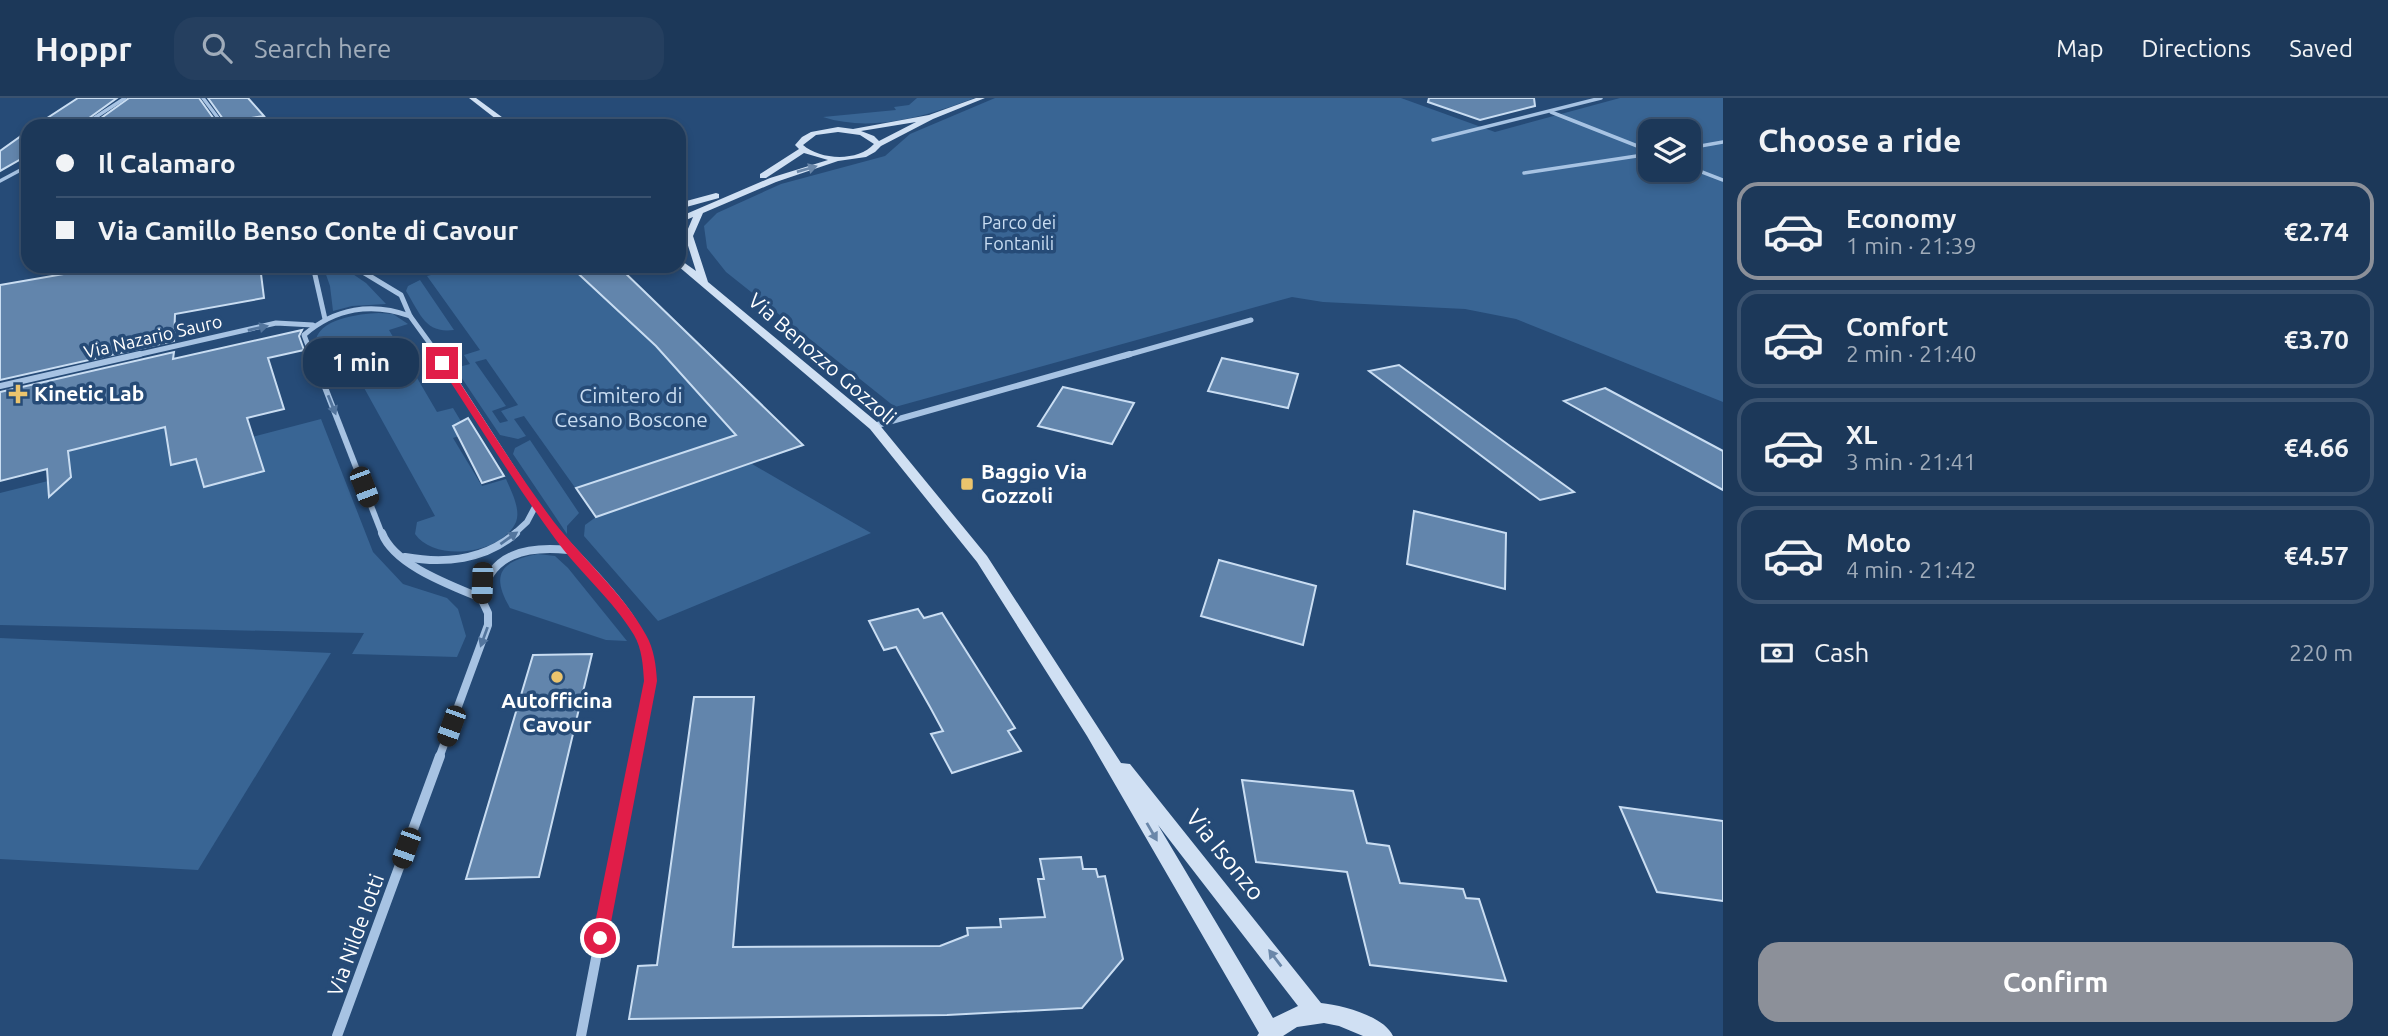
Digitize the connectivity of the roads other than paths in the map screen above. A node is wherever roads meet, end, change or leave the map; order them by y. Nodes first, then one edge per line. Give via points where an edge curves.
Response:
1 (125, 98) edge
2 (204, 98) edge
3 (472, 98) edge
4 (982, 98) edge
5 (1601, 98) edge
6 (1550, 111) junction
7 (930, 117) junction
8 (93, 119) edge
9 (219, 119) edge
10 (500, 119) edge
11 (848, 131) junction
12 (1433, 140) dead end
13 (1723, 142) edge
14 (878, 144) junction
15 (1701, 146) edge
16 (1638, 147) edge
17 (803, 150) junction
18 (1638, 154) edge
19 (841, 158) junction
20 (21, 170) edge
21 (1701, 172) edge
22 (1524, 173) dead end
23 (1723, 180) edge
24 (0, 181) edge
25 (686, 204) edge
26 (699, 213) junction
27 (686, 218) edge
28 (686, 268) edge
29 (315, 273) edge
30 (365, 273) edge
31 (704, 283) junction
32 (410, 316) junction
33 (325, 319) junction
34 (1251, 320) dead end
35 (313, 325) junction
36 (0, 386) edge
37 (874, 426) junction
38 (536, 505) junction
39 (569, 550) junction
40 (398, 555) junction
41 (982, 559) joint
42 (481, 598) junction
43 (1093, 730) junction
44 (1316, 1013) junction
45 (1269, 1035) edge
46 (337, 1036) edge
47 (581, 1036) edge
48 (1382, 1036) edge

1 - 8 street
2 - 9 street
3 - 10 street
4 - 7 street
5 - 6 street
6 - 12 street
6 - 16 street
7 - 11 street
7 - 14 street
11 - 14 street via 870,136
11 - 17 street via 808,135 799,143
13 - 15 street
14 - 19 street via 866,154
17 - 19 street
17 - 25 street via 757,179
18 - 22 street
26 -> 19 street via 773,180
20 - 24 street
21 - 23 street
26 - 27 street
26 - 31 street via 689,236
28 - 31 street, Via Benozzo Gozzoli
29 - 33 street
30 - 32 street via 401,295
31 - 37 street, Via Benozzo Gozzoli
32 - 33 street via 373,307
32 - 38 street
33 - 35 street
34 - 37 street
36 -> 35 street, Via Nazario Sauro via 276,323
35 -> 40 street via 304,335 387,546
37 - 41 street, Via Benozzo Gozzoli
38 - 39 street
40 -> 38 street via 444,561 496,547 516,535
39 - 42 street via 528,549 507,557 486,576
39 - 47 street via 641,637 650,681
40 - 42 street via 434,578
41 - 43 street, Via Isonzo
42 -> 46 street, Via Nilde Iotti via 488,625
44 -> 43 street, Via Isonzo
43 -> 45 street, Via Isonzo
44 - 45 street via 1289,1018
44 - 48 street via 1345,1017

